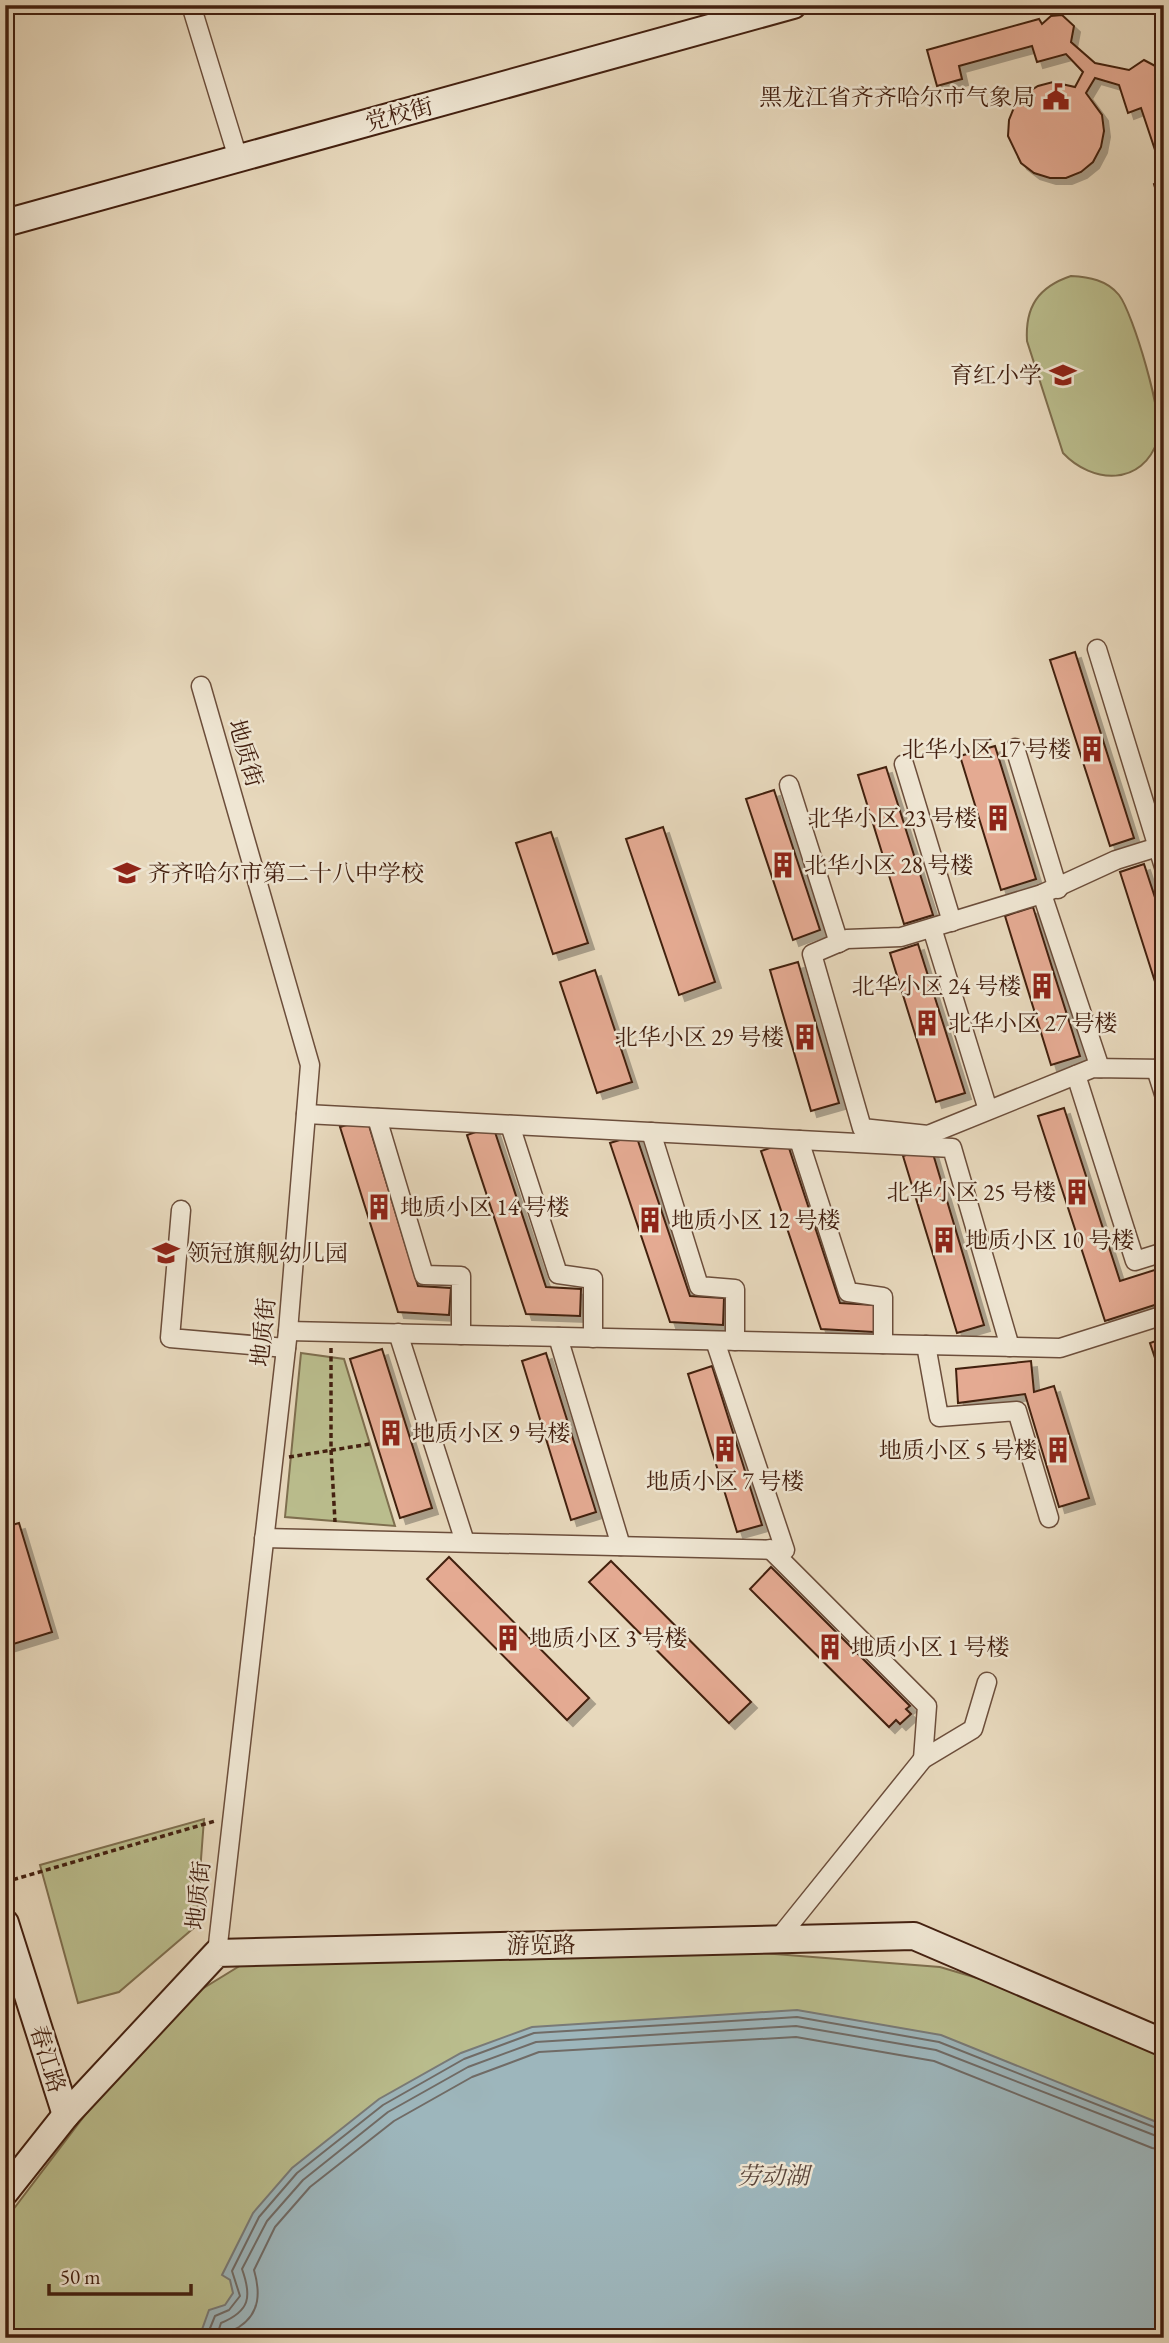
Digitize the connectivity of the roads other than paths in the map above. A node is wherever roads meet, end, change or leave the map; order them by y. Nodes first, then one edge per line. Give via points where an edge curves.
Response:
1 (191, 5) edge
2 (793, 5) edge
3 (238, 158) junction
4 (5, 223) edge
5 (1097, 649) dead end
6 (201, 685) dead end
7 (1015, 748) dead end
8 (904, 764) dead end
9 (789, 785) dead end
10 (1161, 846) edge
11 (1164, 867) edge
12 (1050, 891) junction
13 (952, 922) junction
14 (932, 928) junction
15 (839, 943) junction
16 (1100, 1068) junction
17 (1160, 1069) edge
18 (1076, 1075) junction
19 (1164, 1094) edge
20 (988, 1110) junction
21 (306, 1114) junction
22 (377, 1118) junction
23 (510, 1125) junction
24 (651, 1132) junction
25 (799, 1140) junction
26 (181, 1210) dead end
27 (1164, 1252) edge
28 (1164, 1315) edge
29 (398, 1334) junction
30 (461, 1335) junction
31 (558, 1337) junction
32 (593, 1338) junction
33 (287, 1340) junction
34 (715, 1341) junction
35 (735, 1341) junction
36 (883, 1344) junction
37 (926, 1345) junction
38 (1010, 1347) junction
39 (1049, 1518) dead end
40 (264, 1538) junction
41 (465, 1542) junction
42 (621, 1546) junction
43 (770, 1549) junction
44 (987, 1682) dead end
45 (923, 1759) junction
46 (5, 1923) edge
47 (778, 1940) junction
48 (216, 1953) junction
49 (1164, 2043) edge
50 (66, 2115) junction
51 (5, 2192) edge

1 - 3 street
2 - 3 main road, 党校街
3 - 4 main road, 党校街
5 - 10 street
6 - 21 street, 地质街 via 310,1065
7 - 12 street
8 - 13 street
9 - 15 street
10 - 11 street
10 - 12 street via 1116,860
12 - 13 street
12 - 16 street
13 - 14 street
14 - 15 street via 901,937
14 - 20 street
15 - 20 street via 812,954 862,1128 928,1135
16 - 17 street
16 - 18 street
17 - 19 street
18 - 20 street
18 - 27 street via 1135,1261
21 - 22 street
21 - 33 street, 地质街
22 - 23 street
22 - 30 street via 424,1275 461,1276
23 - 24 street
23 - 32 street via 558,1274 593,1279
24 - 25 street
24 - 35 street via 699,1286 735,1289
25 - 36 street via 848,1292 883,1297
25 - 38 street via 952,1148
26 - 33 street via 170,1338
28 - 38 street via 1060,1348
29 - 30 street
29 - 33 street via 331,1332
29 - 41 street
30 - 31 street
31 - 32 street
31 - 42 street
32 - 34 street
33 - 40 street, 地质街
34 - 35 street
34 - 43 street via 785,1549
35 - 36 street
36 - 37 street
37 - 38 street
37 - 39 street via 939,1417 1017,1411
40 - 41 street
40 - 48 street, 地质街
41 - 42 street
42 - 43 street
43 - 45 street via 927,1706
44 - 45 street via 973,1729
45 - 47 street
46 - 50 main road, 春江路
47 - 48 main road, 游览路
47 - 49 main road, 游览路 via 914,1936
48 - 50 main road
50 - 51 main road

